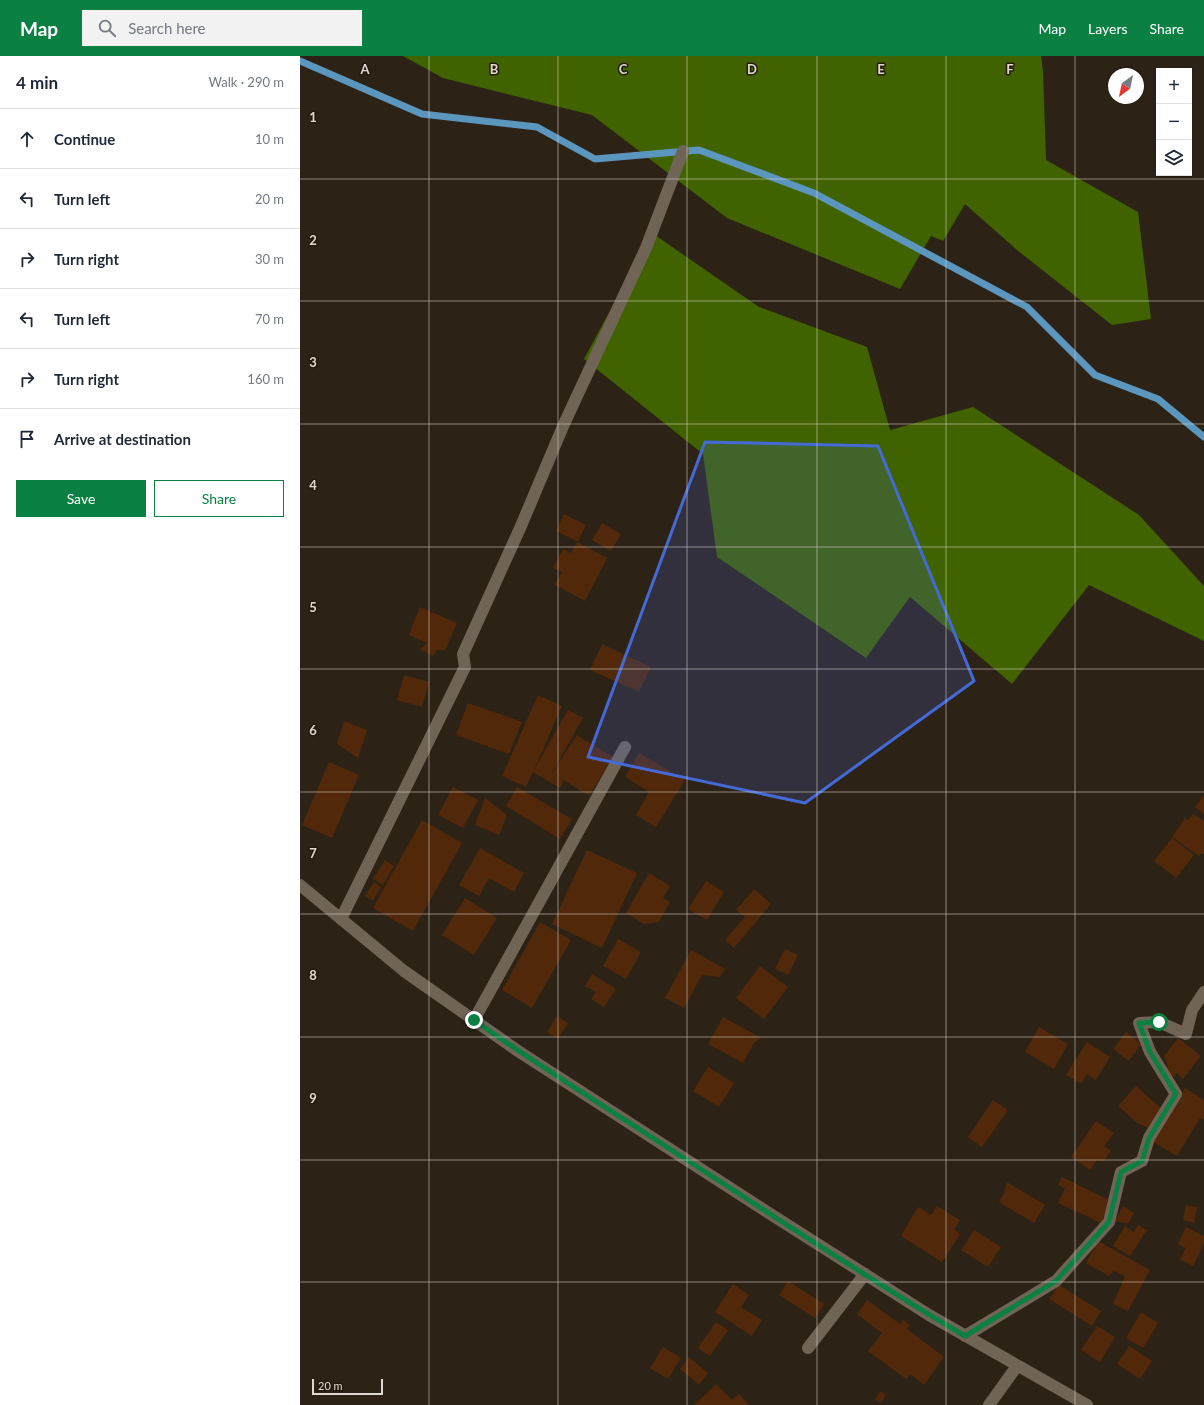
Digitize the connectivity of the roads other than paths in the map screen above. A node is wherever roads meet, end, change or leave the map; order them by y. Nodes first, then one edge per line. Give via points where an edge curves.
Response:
1 (683, 151) dead end
2 (625, 747) dead end
3 (300, 885) edge
4 (341, 919) junction
5 (1204, 992) edge
6 (474, 1020) junction
7 (865, 1274) junction
8 (965, 1336) junction
9 (808, 1348) dead end
10 (1017, 1366) junction
11 (989, 1405) edge
12 (1087, 1405) edge

1 - 4 street via 646,248 564,424 463,654 465,666
2 - 6 street
3 - 4 street
4 - 6 street via 404,971
5 - 8 street via 1192,1010 1186,1034 1159,1022 1139,1023 1150,1052 1176,1094 1149,1138 1142,1161 1121,1172 1109,1222 1056,1281
6 - 7 street via 518,1051
7 - 8 street
7 - 9 street
8 - 10 street
10 - 11 street
10 - 12 street

